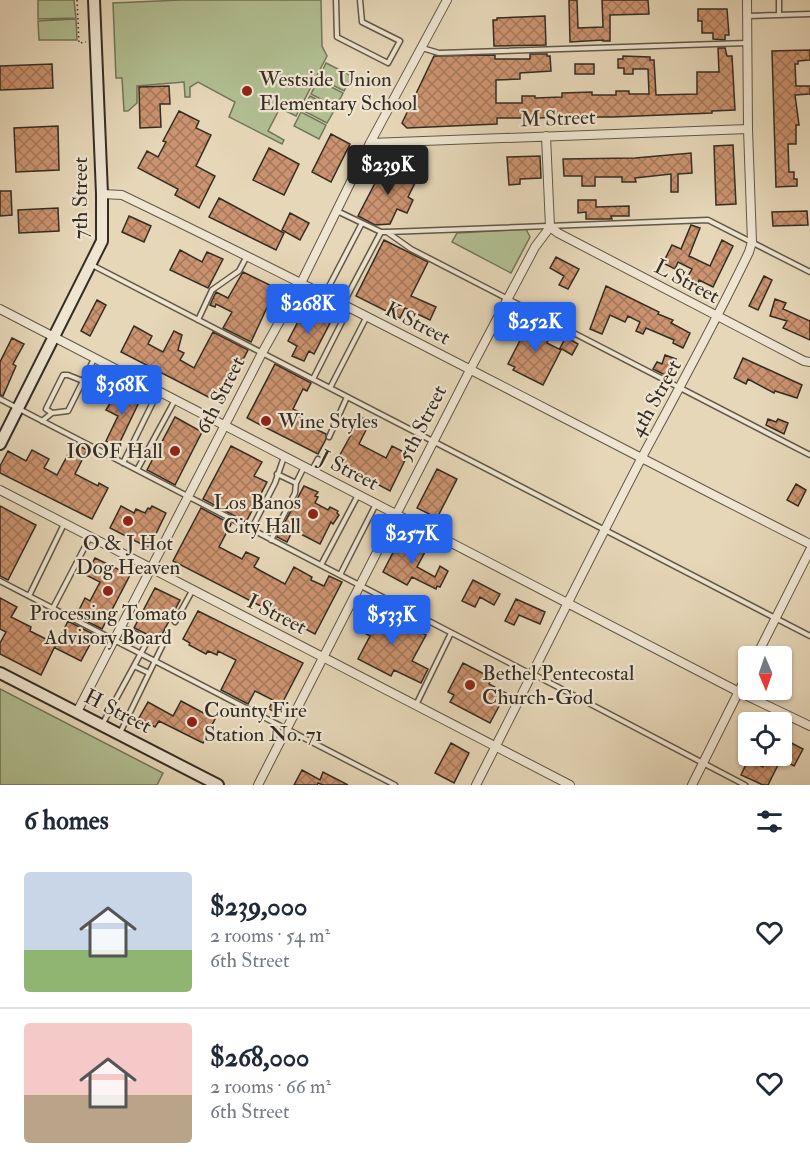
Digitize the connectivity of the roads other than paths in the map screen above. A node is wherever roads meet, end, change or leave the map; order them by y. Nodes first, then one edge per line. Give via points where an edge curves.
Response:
1 (94, 0) edge
2 (336, 0) edge
3 (360, 0) edge
4 (447, 0) edge
5 (747, 0) edge
6 (779, 0) edge
7 (810, 14) edge
8 (779, 15) junction
9 (747, 16) junction
10 (748, 43) junction
11 (421, 48) junction
12 (748, 129) junction
13 (546, 136) junction
14 (370, 143) junction
15 (102, 195) junction
16 (336, 211) junction
17 (362, 223) junction
18 (550, 227) junction
19 (381, 232) junction
20 (387, 232) junction
21 (752, 242) junction
22 (247, 255) junction
23 (92, 265) junction
24 (810, 272) edge
25 (301, 283) junction
26 (325, 296) junction
27 (507, 299) junction
28 (346, 306) junction
29 (0, 309) edge
30 (366, 317) junction
31 (718, 317) junction
32 (198, 320) junction
33 (55, 338) junction
34 (262, 353) junction
35 (94, 358) junction
36 (810, 362) edge
37 (470, 370) junction
38 (313, 379) junction
39 (82, 381) junction
40 (330, 388) junction
41 (681, 388) junction
42 (159, 391) junction
43 (347, 397) junction
44 (0, 399) edge
45 (175, 400) junction
46 (18, 409) junction
47 (52, 413) junction
48 (42, 421) junction
49 (225, 426) junction
50 (329, 437) dead end
51 (433, 441) junction
52 (0, 444) edge
53 (810, 455) edge
54 (285, 457) junction
55 (318, 459) dead end
56 (642, 459) junction
57 (123, 464) junction
58 (308, 469) junction
59 (137, 470) junction
60 (277, 474) junction
61 (296, 483) junction
62 (0, 490) edge
63 (358, 495) junction
64 (188, 497) junction
65 (376, 504) junction
66 (396, 514) junction
67 (64, 524) junction
68 (251, 530) junction
69 (605, 530) junction
70 (90, 537) junction
71 (271, 540) junction
72 (810, 544) edge
73 (810, 550) edge
74 (321, 565) junction
75 (151, 568) junction
76 (340, 575) junction
77 (0, 581) edge
78 (360, 585) junction
79 (192, 590) junction
80 (29, 596) junction
81 (567, 603) junction
82 (53, 608) junction
83 (776, 619) junction
84 (175, 622) dead end
85 (121, 627) junction
86 (451, 633) junction
87 (168, 634) dead end
88 (810, 636) edge
89 (115, 640) junction
90 (762, 646) edge
91 (141, 653) junction
92 (322, 657) junction
93 (155, 660) junction
94 (134, 666) junction
95 (0, 672) edge
96 (149, 673) junction
97 (531, 674) junction
98 (738, 691) edge
99 (738, 694) edge
100 (756, 700) edge
101 (415, 706) junction
102 (111, 708) junction
103 (76, 712) junction
104 (128, 717) junction
105 (102, 725) junction
106 (810, 726) edge
107 (286, 729) junction
108 (119, 734) junction
109 (496, 746) junction
110 (703, 763) junction
111 (218, 785) edge
112 (258, 785) edge
113 (394, 785) edge
114 (476, 785) edge
115 (570, 785) edge
116 (692, 785) edge
117 (745, 785) edge

1 - 15 street, 7th Street
2 - 3 lane via 337,37 388,63 400,41 362,22
4 - 11 street, 6th Street
5 - 9 street, 4th Street
6 - 8 lane
7 - 8 lane
8 - 9 lane
9 - 10 street, 4th Street
10 - 11 lane via 439,53
10 - 12 street, 4th Street
11 - 14 street, 6th Street
12 - 13 street, M Street
12 - 21 street, 4th Street
13 - 14 street, M Street
13 - 18 street
14 - 16 street, 6th Street
15 - 22 street, K Street via 122,195
15 - 23 street, 7th Street via 102,241
16 - 17 lane
16 - 25 street, 6th Street
17 - 19 lane
17 - 26 lane
18 - 20 lane
18 - 21 lane via 708,220
18 - 27 street, 5th Street
18 - 31 street, L Street
19 - 20 lane
19 - 28 lane
20 - 27 lane via 411,249
21 - 24 lane
21 - 31 street, 4th Street
22 - 25 street, K Street
22 - 32 lane via 239,271 212,290
23 - 32 lane
23 - 33 street, 7th Street
25 - 26 street, K Street
25 - 34 street, 6th Street
26 - 28 street, K Street
27 - 37 street, 5th Street
27 - 41 lane
28 - 30 street, K Street
28 - 38 lane
29 - 33 street, J Street
30 - 37 street, K Street
30 - 40 lane
31 - 36 street, L Street
31 - 41 street, 4th Street
32 - 34 lane
33 - 35 street, J Street
33 - 46 street, 7th Street
34 - 38 lane
34 - 49 street, 6th Street
35 - 39 lane
35 - 42 street, J Street
37 - 51 street, 5th Street
37 - 56 street, K Street
38 - 40 lane
39 - 47 lane via 68,411
39 - 47 lane via 63,375 46,409
40 - 43 lane
41 - 53 lane
41 - 56 street, 4th Street
42 - 45 street, J Street
42 - 57 lane
43 - 50 lane
43 - 51 lane
44 - 46 lane
45 - 49 street, J Street
45 - 59 lane
46 - 48 lane
46 - 52 street, 7th Street
47 - 48 lane
48 - 57 lane
49 - 54 street, J Street
49 - 64 street, 6th Street
51 - 66 street, 5th Street
51 - 69 lane
54 - 58 street, J Street
54 - 60 lane
55 - 58 lane
56 - 69 street, 4th Street
56 - 72 street, K Street
57 - 59 lane
58 - 61 lane
58 - 63 street, J Street
59 - 64 lane
60 - 61 lane
60 - 68 lane
61 - 71 lane via 295,493
62 - 67 street, I Street
63 - 65 street, J Street
63 - 74 lane
64 - 68 lane
64 - 75 street, 6th Street
65 - 66 street, J Street
65 - 76 lane
66 - 78 street, 5th Street
66 - 81 street, J Street
67 - 70 street, I Street
67 - 80 lane
68 - 71 lane
69 - 81 street, 4th Street
69 - 83 lane
70 - 75 street, I Street
70 - 82 lane
71 - 74 lane
73 - 83 street
74 - 76 lane
75 - 79 street, I Street
75 - 85 street, 6th Street
76 - 78 lane
77 - 80 lane
78 - 86 lane
78 - 92 street, 5th Street
79 - 84 lane
79 - 92 street, I Street
80 - 82 lane
81 - 97 street, 4th Street
81 - 98 street, J Street
82 - 89 lane
83 - 88 lane
83 - 90 street
85 - 89 street, 6th Street
85 - 91 lane via 144,638 147,642
86 - 97 lane
86 - 101 lane
87 - 93 lane
89 - 91 lane
89 - 103 street, 6th Street
91 - 93 lane
91 - 94 lane
92 - 101 street, I Street
92 - 107 street, 5th Street
93 - 96 lane
93 - 107 lane
94 - 96 lane
94 - 102 lane
95 - 103 street, H Street
96 - 104 lane
97 - 109 street, 4th Street
97 - 110 lane
99 - 110 street
100 - 106 street, J Street
101 - 109 street, I Street
102 - 104 lane
102 - 105 lane
103 - 105 street, H Street
104 - 108 lane
105 - 108 street, H Street
107 - 112 street, 5th Street
107 - 113 lane
108 - 111 street, H Street
109 - 114 street, 4th Street
109 - 115 street, I Street
110 - 116 street
110 - 117 lane

